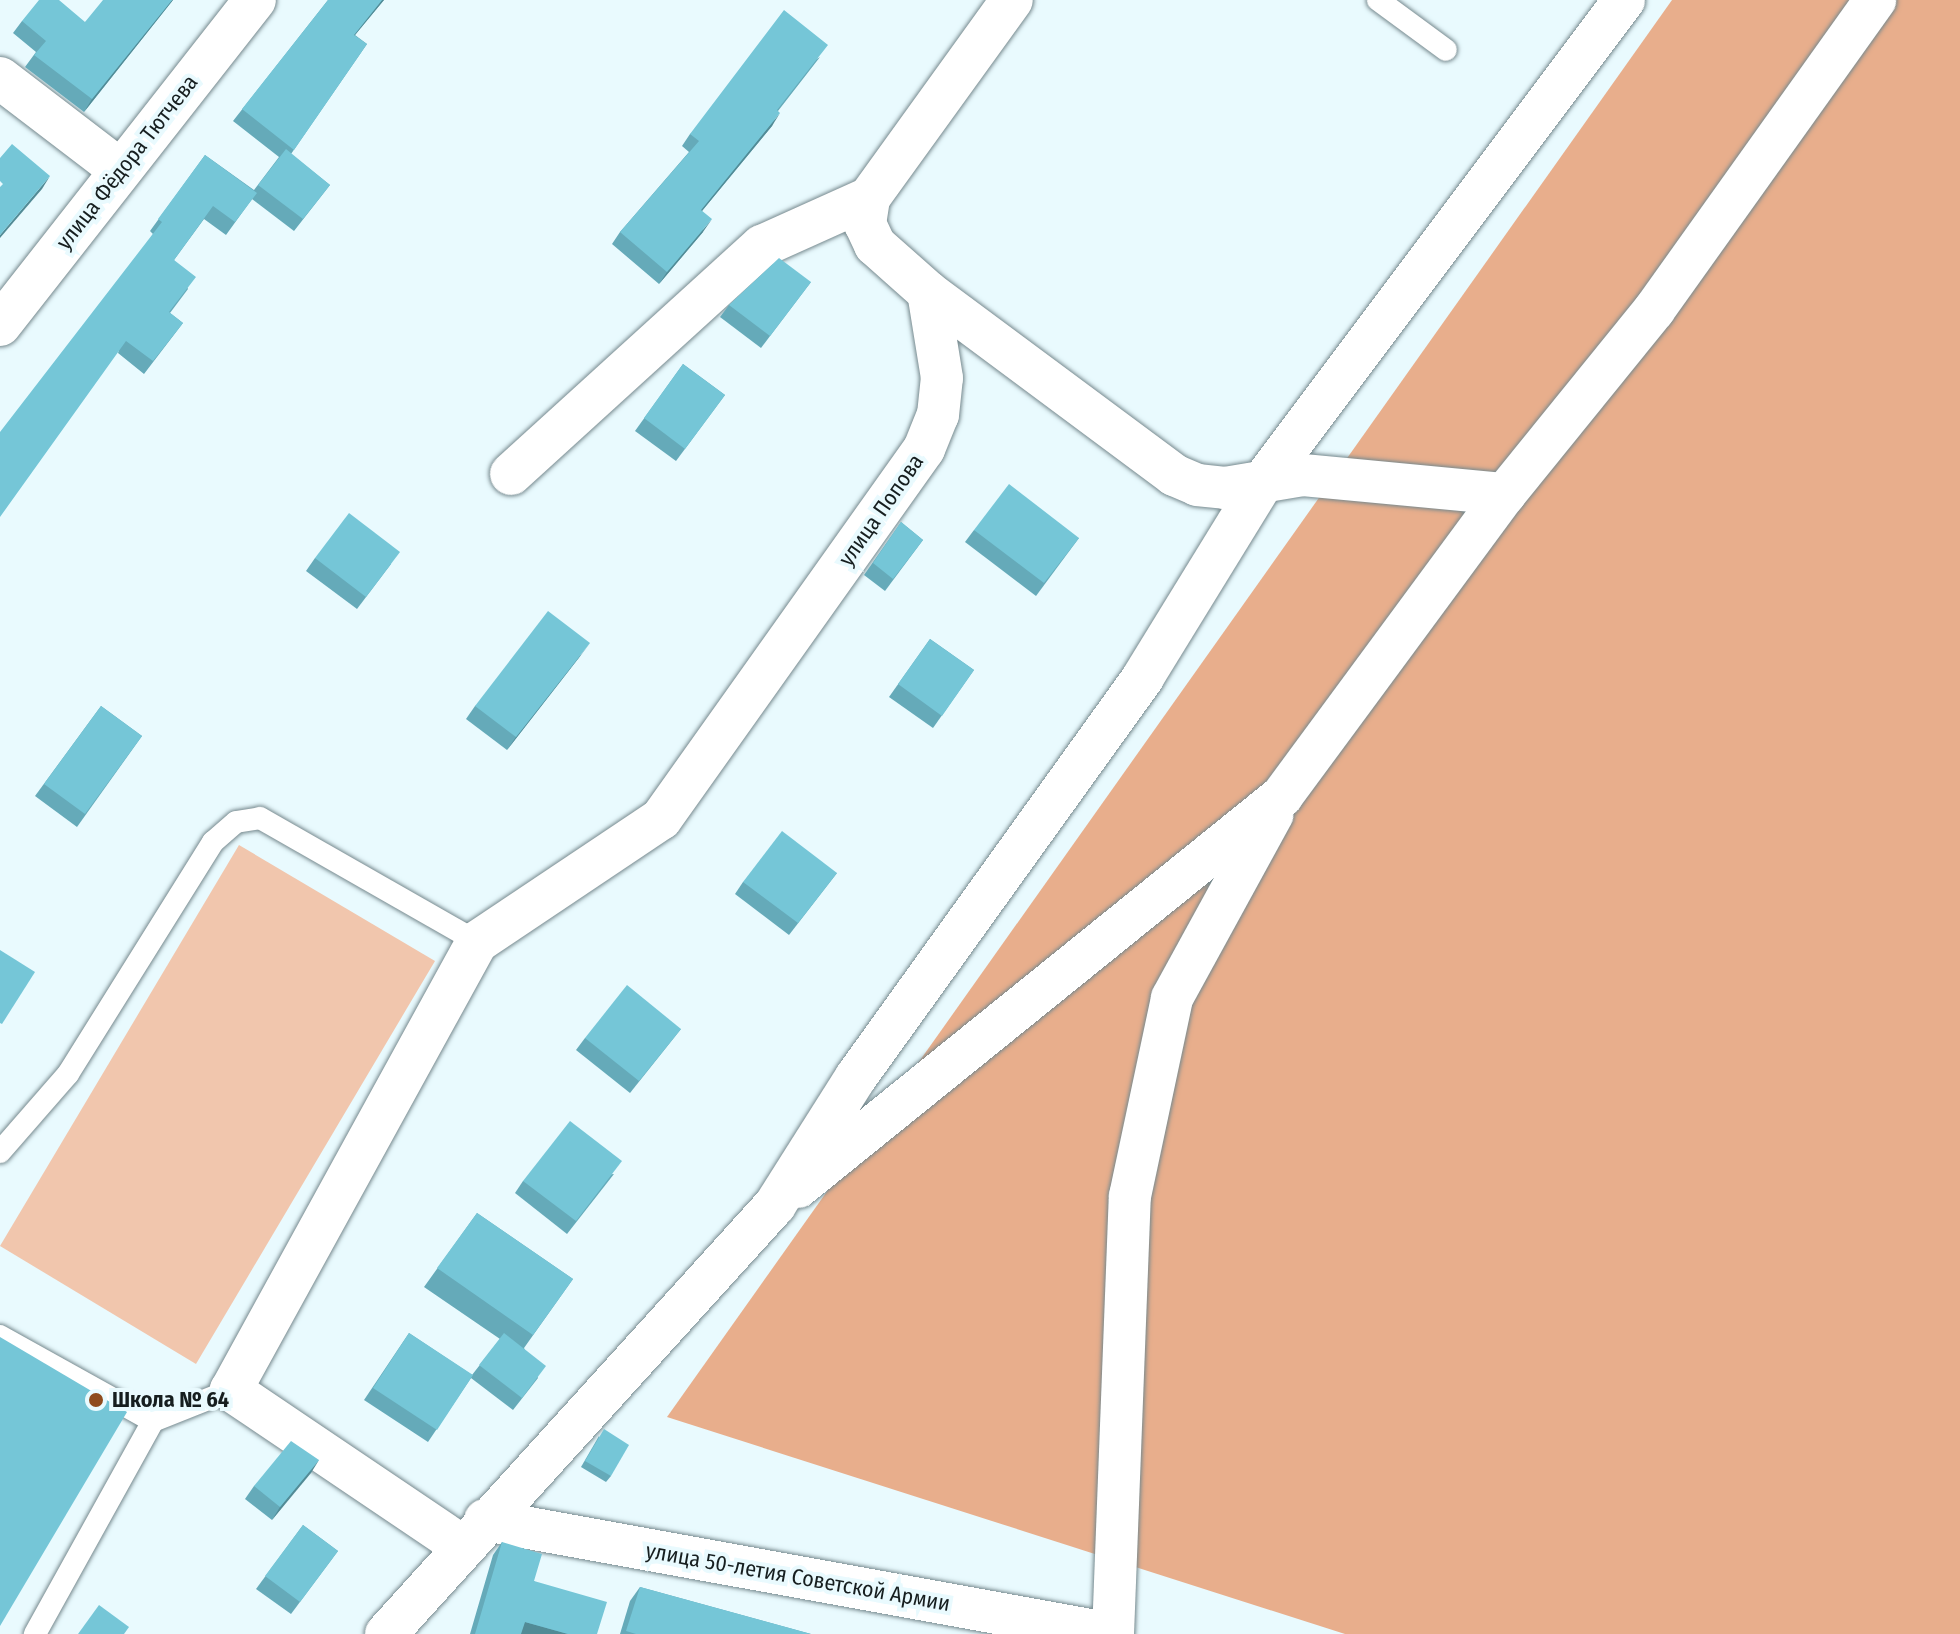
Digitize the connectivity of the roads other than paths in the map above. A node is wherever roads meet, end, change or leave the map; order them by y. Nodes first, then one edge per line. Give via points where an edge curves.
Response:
1 (255, 0) edge
2 (1012, 0) edge
3 (1378, 0) edge
4 (1624, 0) edge
5 (1875, 0) edge
6 (1446, 50) dead end
7 (0, 78) edge
8 (119, 169) junction
9 (869, 198) junction
10 (928, 292) junction
11 (0, 325) edge
12 (511, 474) dead end
13 (1264, 480) junction
14 (1505, 494) junction
15 (1282, 796) junction
16 (477, 942) junction
17 (0, 1152) edge
18 (775, 1205) junction
19 (0, 1336) edge
20 (231, 1390) junction
21 (153, 1421) junction
22 (474, 1533) junction
23 (35, 1634) edge
24 (386, 1634) edge
25 (1113, 1634) edge

1 - 8 street, улица Фёдора Тютчева
2 - 9 street
3 - 6 lane
4 - 13 street
5 - 14 street via 1654,310
7 - 8 street
8 - 11 street, улица Фёдора Тютчева
9 - 10 street via 865,224 875,245
9 - 12 street via 762,246
10 - 13 street via 1174,475 1197,485 1225,488
10 - 16 street, улица Попова via 942,378 938,415 924,449 661,819
13 - 14 street via 1303,475
13 - 18 street via 1143,677 856,1077
14 - 15 street
15 - 18 street
15 - 25 street via 1172,998 1130,1196
16 - 17 lane via 260,818 236,822 213,842 68,1074
16 - 20 street
18 - 22 street
19 - 21 lane
20 - 21 lane
20 - 22 street
21 - 23 lane
22 - 24 street
22 - 25 street, улица 50-летия Советской Армии

